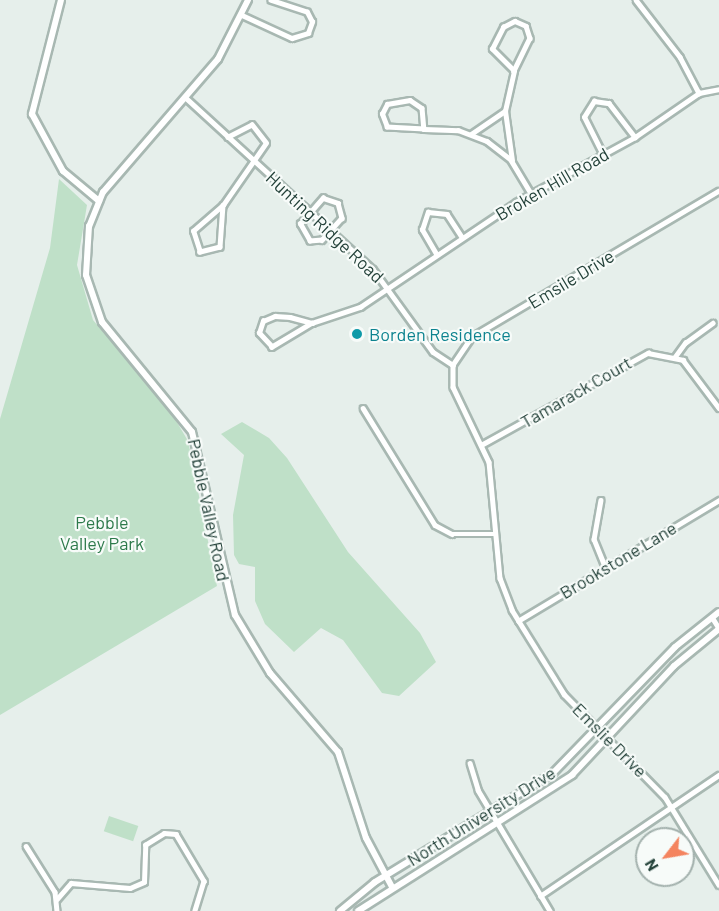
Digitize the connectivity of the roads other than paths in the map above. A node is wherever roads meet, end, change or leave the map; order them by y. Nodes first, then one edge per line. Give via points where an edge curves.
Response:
1 (61, 0) edge
2 (248, 0) edge
3 (271, 0) edge
4 (636, 0) edge
5 (242, 15) junction
6 (514, 71) junction
7 (719, 89) edge
8 (699, 93) junction
9 (185, 97) junction
10 (505, 111) junction
11 (424, 129) junction
12 (471, 134) junction
13 (228, 137) junction
14 (635, 137) junction
15 (603, 155) junction
16 (255, 162) junction
17 (513, 163) junction
18 (719, 191) edge
19 (531, 193) junction
20 (99, 201) junction
21 (223, 205) junction
22 (309, 210) junction
23 (332, 231) junction
24 (462, 237) junction
25 (436, 254) junction
26 (389, 287) junction
27 (312, 323) junction
28 (713, 323) dead end
29 (674, 358) junction
30 (453, 366) junction
31 (363, 408) dead end
32 (719, 408) edge
33 (481, 444) junction
34 (601, 500) dead end
35 (719, 500) edge
36 (494, 534) junction
37 (606, 568) junction
38 (719, 612) edge
39 (712, 617) junction
40 (518, 621) junction
41 (719, 628) edge
42 (600, 728) junction
43 (609, 737) junction
44 (470, 763) dead end
45 (719, 775) edge
46 (672, 808) junction
47 (491, 813) junction
48 (498, 824) junction
49 (26, 846) dead end
50 (386, 876) junction
51 (719, 885) edge
52 (392, 887) junction
53 (540, 896) junction
54 (57, 899) junction
55 (57, 911) edge
56 (195, 911) edge
57 (340, 911) edge
58 (358, 911) edge
59 (550, 911) edge

1 - 20 street via 32,114 63,171
2 - 5 street, Pebble Valley Road
3 - 5 street via 307,12 312,22 308,33 292,38
4 - 8 street via 680,57
5 - 9 street, Pebble Valley Road via 218,58
6 - 6 street via 530,38 518,22 502,27 493,46 495,58
6 - 10 street
7 - 8 street, Broken Hill Road
8 - 14 street, Broken Hill Road
9 - 13 street, Hunting Ridge Road
9 - 20 street, Pebble Valley Road
10 - 12 street
10 - 17 street
11 - 11 street via 423,112 414,100 392,101 383,109 383,123 392,130
11 - 12 street
12 - 17 street
13 - 16 street, Hunting Ridge Road
13 - 16 street via 242,126 260,130 266,148
14 - 15 street, Broken Hill Road
14 - 15 street via 609,103 594,101 584,120
15 - 19 street, Broken Hill Road
16 - 21 street
16 - 22 street, Hunting Ridge Road
17 - 19 street
18 - 30 street, Emsile Drive via 472,337
19 - 24 street, Broken Hill Road
20 - 50 street, Pebble Valley Road via 85,258 95,308 118,343 186,421 199,453 235,615 258,658 343,762 358,816
21 - 21 street via 193,231 200,252 220,247
22 - 23 street, Hunting Ridge Road
22 - 23 street via 300,224 305,238 320,242
22 - 23 street via 324,198 338,203 342,218
23 - 26 street, Hunting Ridge Road
24 - 25 street, Broken Hill Road
24 - 25 street via 447,214 428,212 422,230
25 - 26 street, Broken Hill Road
26 - 27 street, Broken Hill Road via 360,307
26 - 30 street, Hunting Ridge Road via 433,352
27 - 27 street via 272,316 259,333 265,344 278,347
28 - 29 street via 685,343
29 - 32 street via 696,374
29 - 33 street, Tamarack Court via 657,353 631,358
30 - 33 street via 453,387
31 - 36 street via 435,525 452,534
33 - 36 street via 489,462
34 - 37 street via 594,539
35 - 37 street, Brookstone Lane
36 - 40 street, Emslie Drive via 504,594
37 - 40 street, Brookstone Lane
38 - 39 street, North University Drive
39 - 41 street
39 - 42 street, North University Drive via 668,653
40 - 42 street, Emslie Drive via 564,694
41 - 43 street, North University Drive via 674,666
42 - 43 street, Emslie Drive
42 - 47 street, North University Drive via 553,772
43 - 46 street, Emslie Drive
43 - 48 street, North University Drive via 572,775
44 - 47 street
45 - 46 street
46 - 51 street, Emslie Drive
46 - 53 street
47 - 48 street
47 - 50 street, North University Drive
48 - 52 street, North University Drive
48 - 53 street
49 - 54 street
50 - 52 street, Pebble Valley Road
50 - 57 street, North University Drive
52 - 58 street, North University Drive
53 - 59 street
54 - 55 street
54 - 56 street via 71,883 130,888 144,882 145,845 164,833 176,834 204,881

